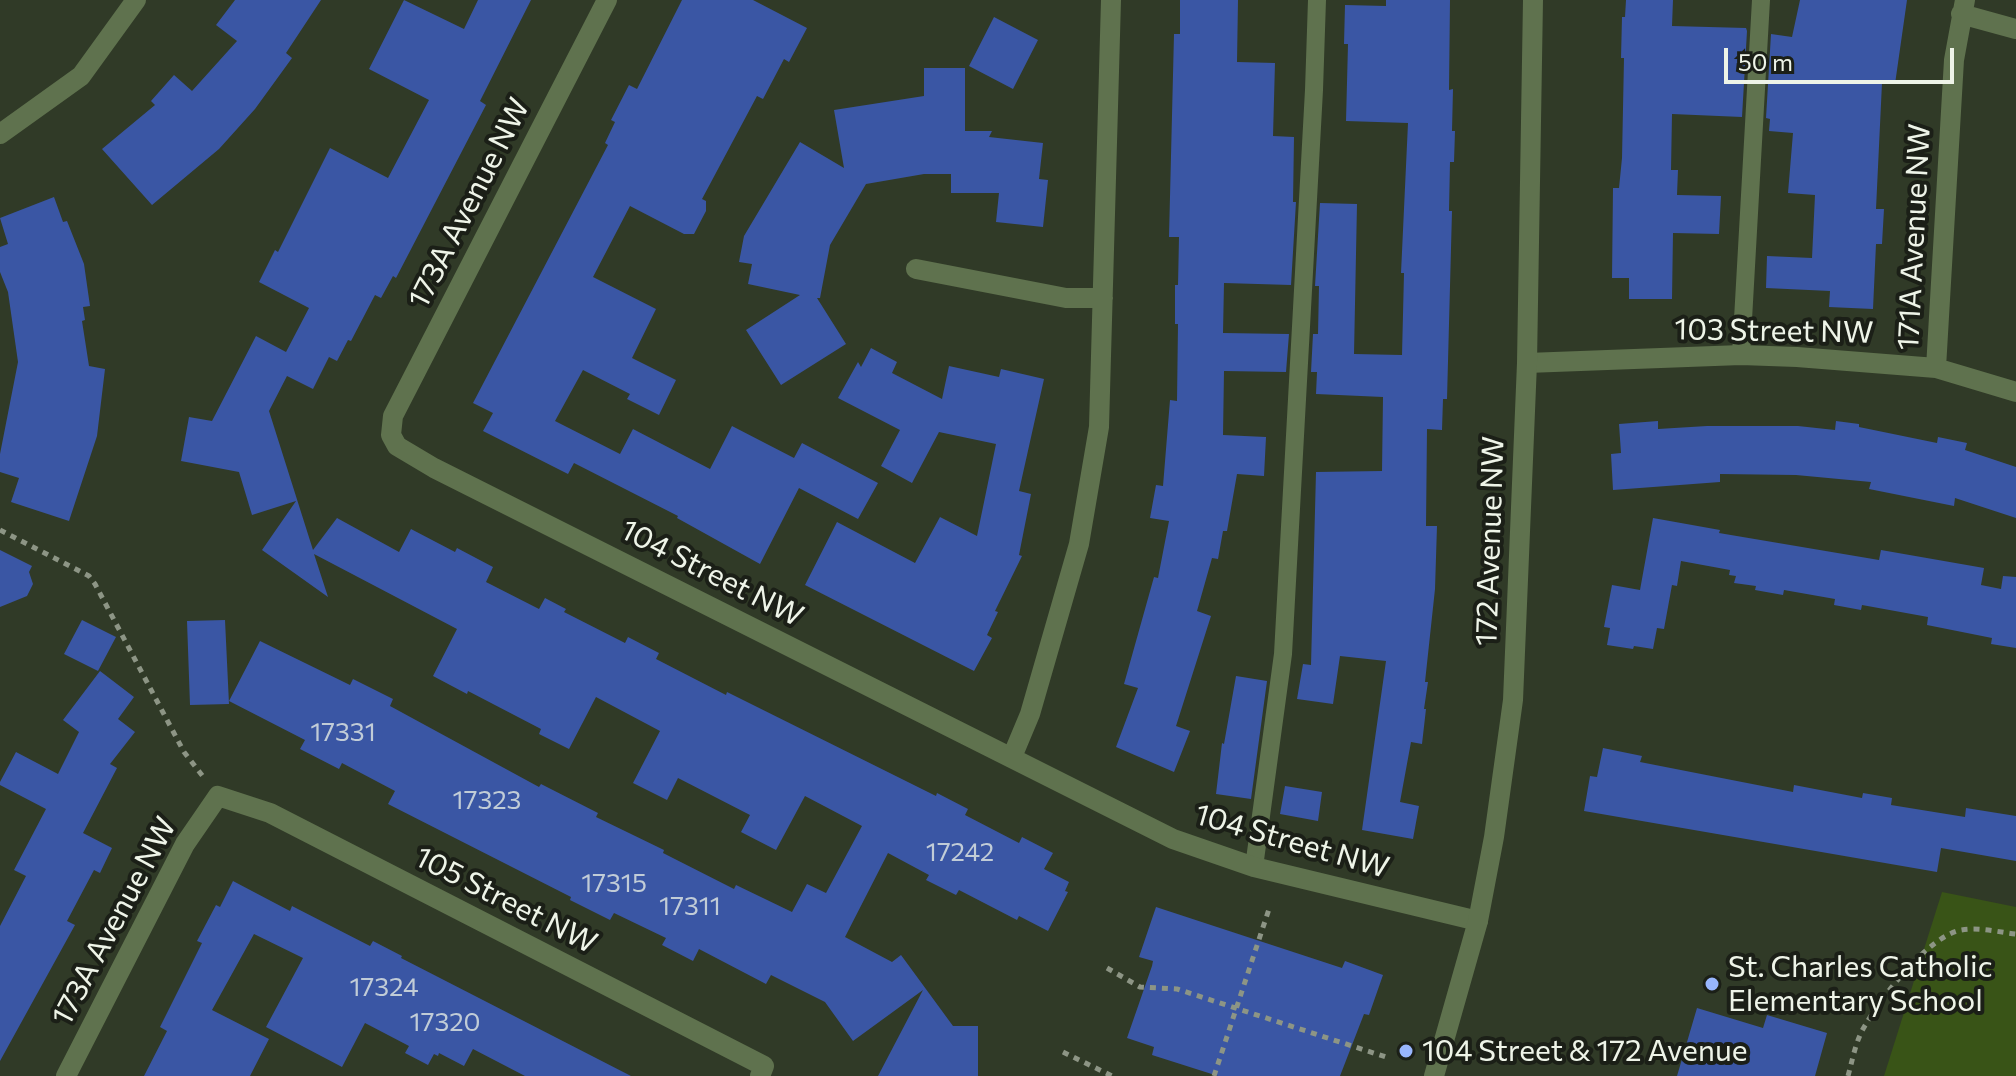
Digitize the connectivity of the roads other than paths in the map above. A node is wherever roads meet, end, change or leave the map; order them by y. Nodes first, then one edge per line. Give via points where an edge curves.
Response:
1 (136, 0) edge
2 (607, 0) edge
3 (1111, 0) edge
4 (1317, 0) edge
5 (1533, 0) edge
6 (1761, 0) edge
7 (1963, 7) edge
8 (2016, 29) edge
9 (0, 134) edge
10 (916, 269) dead end
11 (1103, 298) junction
12 (1741, 355) junction
13 (1527, 363) junction
14 (1936, 368) junction
15 (2016, 392) edge
16 (391, 435) joint
17 (1012, 757) junction
18 (218, 796) joint
19 (1254, 867) junction
20 (1478, 921) junction
21 (762, 1071) edge
22 (66, 1076) edge
23 (1434, 1076) edge

1 - 9 street via 81,76
2 - 16 street, 173A Avenue NW via 393,416
3 - 11 street
4 - 19 lane via 1283,654
5 - 13 street, 172 Avenue NW
6 - 12 lane
7 - 8 street, 171A Avenue NW
7 - 14 street, 171A Avenue NW via 1954,60
10 - 11 street via 1066,298
11 - 17 street via 1099,427 1079,544 1030,714
12 - 13 street, 103 Street NW
12 - 14 street, 103 Street NW
13 - 20 street, 172 Avenue NW via 1513,700
14 - 15 street, 103 Street NW
16 - 17 street, 104 Street NW via 397,446 434,468
17 - 19 street, 104 Street NW via 1173,839
18 - 21 street, 105 Street NW via 270,813
18 - 22 street, 173A Avenue NW via 185,844
19 - 20 street, 104 Street NW
20 - 23 street, 172 Avenue NW

